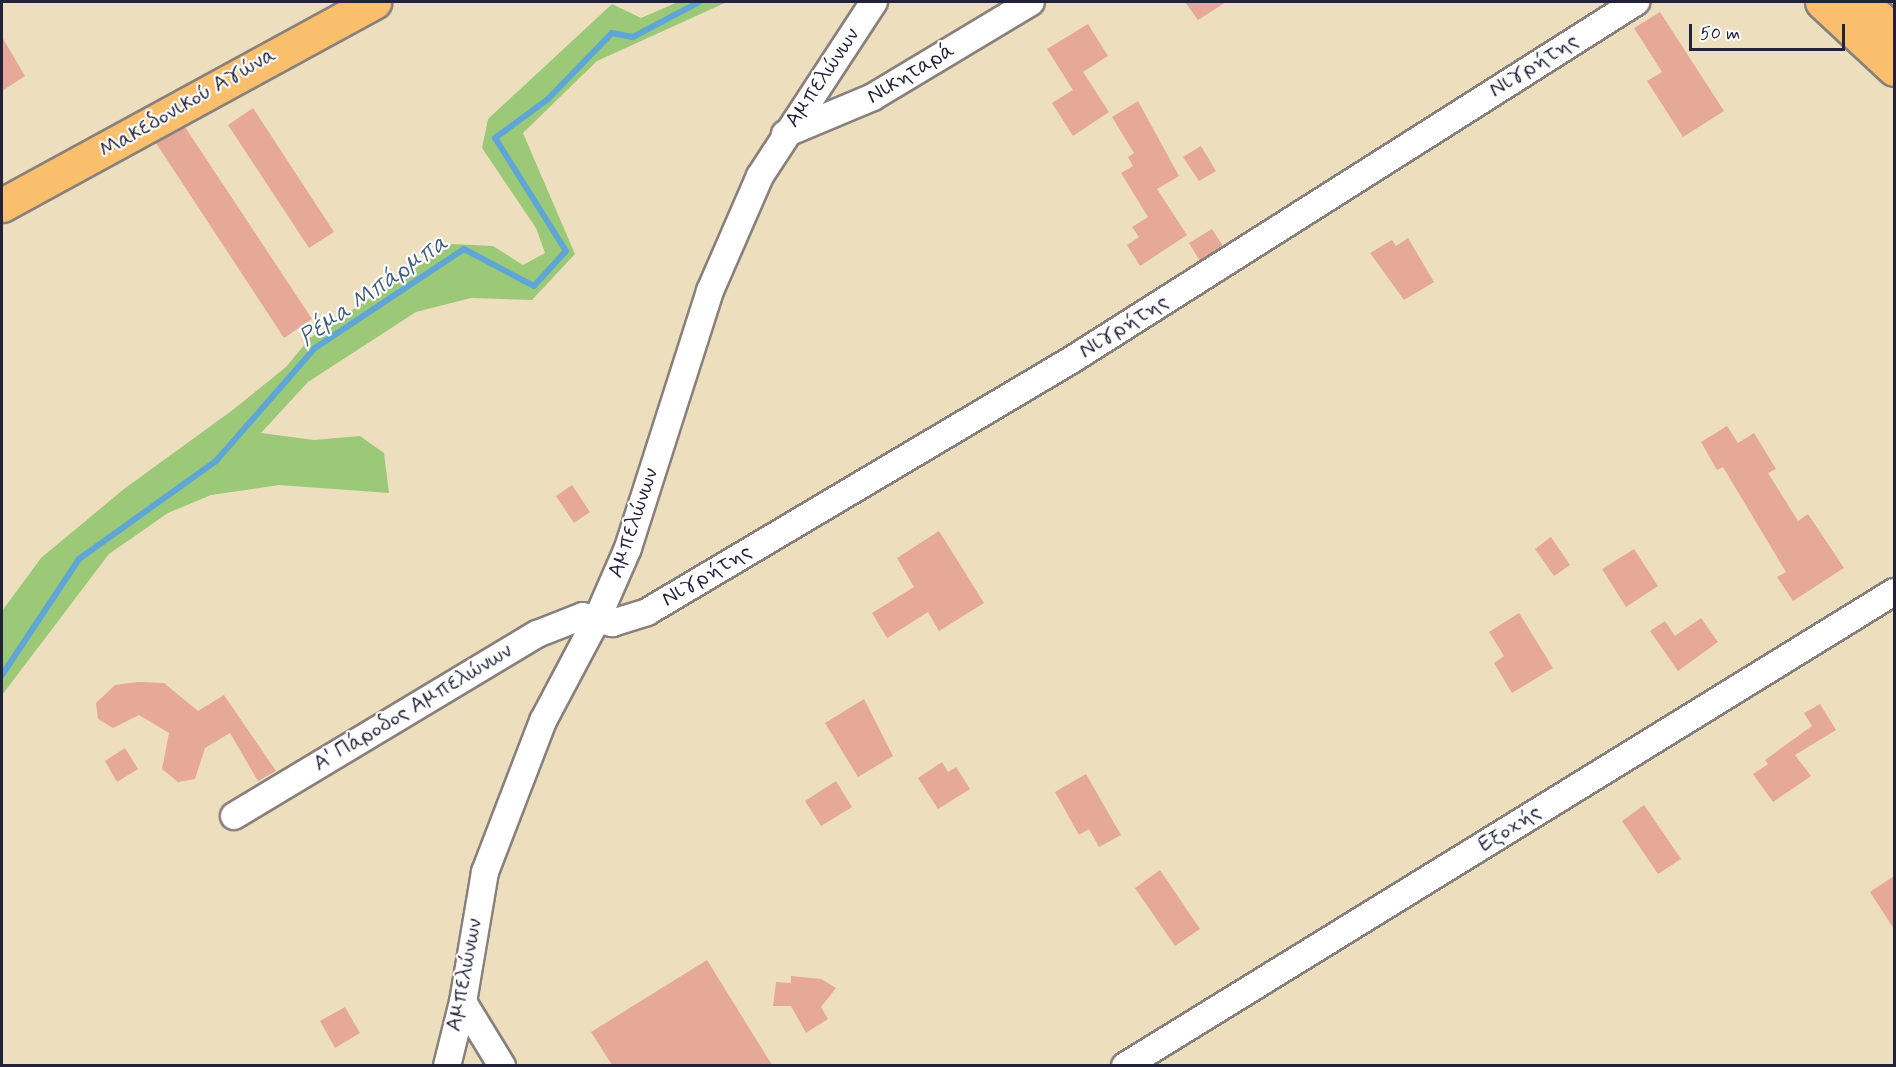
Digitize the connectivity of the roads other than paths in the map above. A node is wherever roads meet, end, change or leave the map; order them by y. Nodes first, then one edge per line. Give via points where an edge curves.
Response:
1 (374, 2) edge
2 (874, 2) edge
3 (1031, 2) edge
4 (1636, 2) edge
5 (1822, 2) edge
6 (1862, 2) edge
7 (1894, 32) edge
8 (1894, 69) edge
9 (785, 134) junction
10 (2, 205) edge
11 (1894, 592) edge
12 (597, 619) junction
13 (234, 816) dead end
14 (463, 1002) junction
15 (447, 1065) edge
16 (502, 1065) edge
17 (1125, 1065) edge

1 - 10 main road, Μακεδονικού Αγώνα
2 - 9 street, Αμπελώνων
3 - 9 street, Νικηταρά via 873,97
4 - 12 street, Νιγρήτης via 1074,358 647,612 624,621
5 - 8 main road
6 - 7 main road
9 - 12 street, Αμπελώνων via 740,216 710,291 628,548
11 - 17 street, Εξοχής
12 - 13 street, Α' Πάροδος Αμπελώνων via 570,619 537,634
12 - 14 street, Αμπελώνων via 543,721 484,872
14 - 15 street, Αμπελώνων
14 - 16 street

